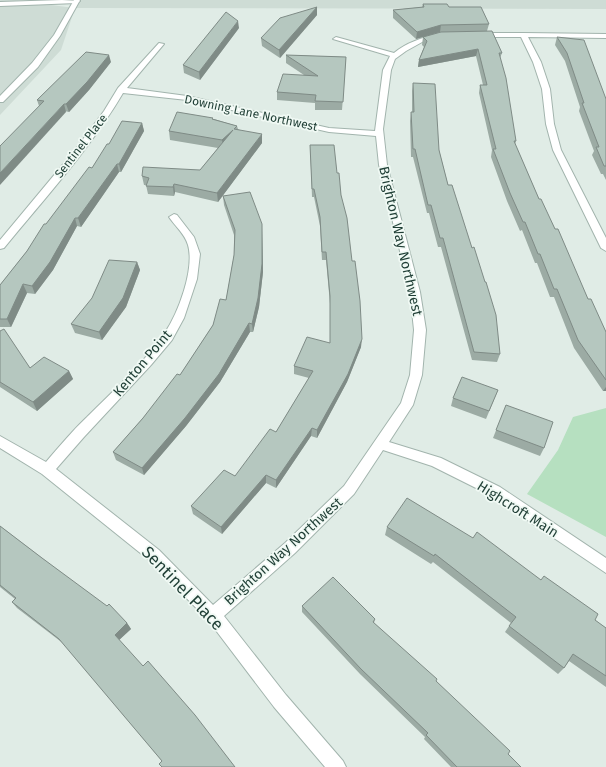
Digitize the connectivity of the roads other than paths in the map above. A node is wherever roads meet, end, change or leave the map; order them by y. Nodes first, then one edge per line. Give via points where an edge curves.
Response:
1 (77, 0) edge
2 (0, 4) edge
3 (523, 35) junction
4 (448, 36) edge
5 (470, 36) edge
6 (606, 36) edge
7 (336, 39) dead end
8 (161, 44) dead end
9 (396, 55) junction
10 (122, 90) junction
11 (0, 100) edge
12 (380, 134) junction
13 (174, 217) dead end
14 (0, 246) edge
15 (606, 248) edge
16 (0, 441) edge
17 (380, 444) junction
18 (47, 470) junction
19 (606, 566) edge
20 (213, 615) junction
21 (337, 767) edge

1 - 2 lane
1 - 11 street via 57,36 35,65
3 - 5 street
3 - 6 street
3 - 15 street via 537,62 546,90 550,124 557,150
4 - 9 street, Brighton Way Northwest via 422,40
7 - 9 street
8 - 10 street, Sentinel Place
9 - 12 street, Brighton Way Northwest via 387,70
10 - 12 street, Downing Lane Northwest via 202,101 306,126
10 - 14 street, Sentinel Place via 78,152
12 - 17 street, Brighton Way Northwest via 383,165 416,292 420,330 416,375 407,405
13 - 18 street, Kenton Point via 188,235 195,257 193,275 180,314 168,336 128,383
16 - 18 street, Sentinel Place
17 - 19 street, Highcroft Main via 436,462 495,491
17 - 20 street, Brighton Way Northwest via 349,490 290,548
18 - 20 street, Sentinel Place via 154,555
20 - 21 street, Sentinel Place via 280,701

